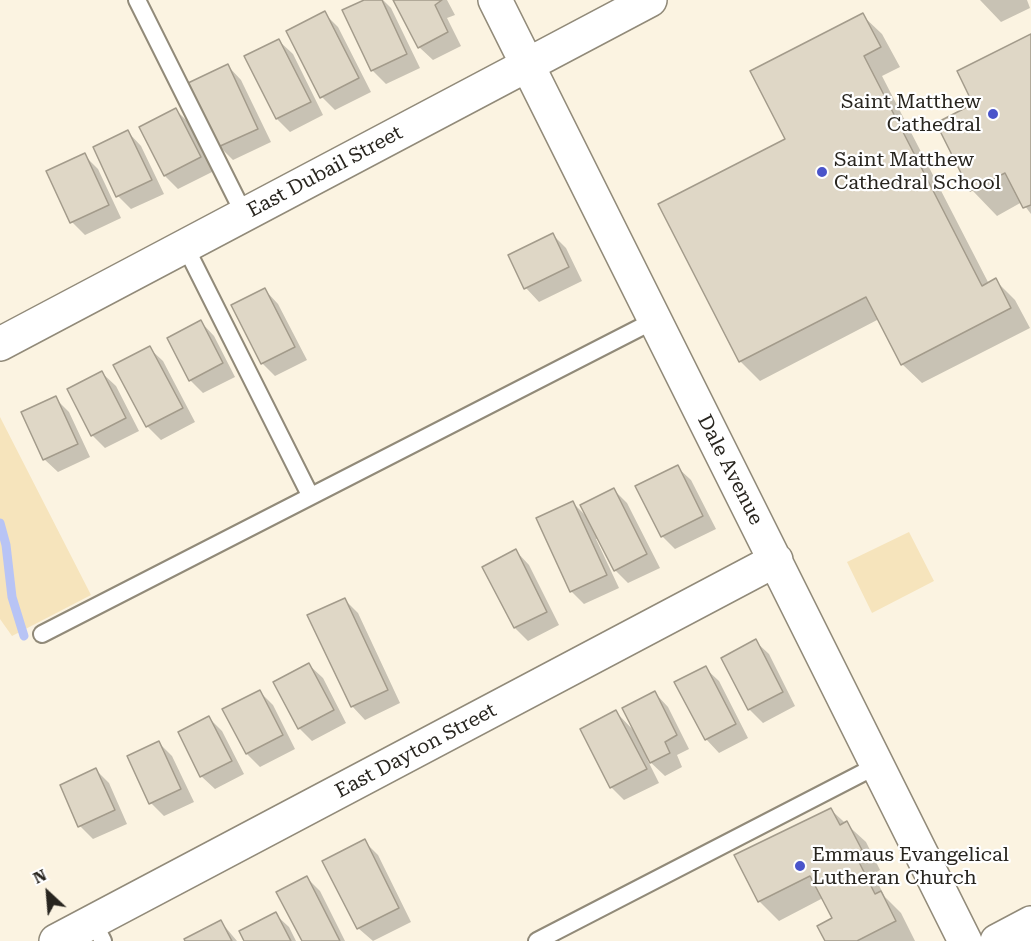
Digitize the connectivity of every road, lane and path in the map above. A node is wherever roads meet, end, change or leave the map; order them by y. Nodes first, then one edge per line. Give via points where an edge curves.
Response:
1 (137, 0) edge
2 (495, 0) edge
3 (650, 0) edge
4 (527, 65) junction
5 (244, 214) junction
6 (185, 246) junction
7 (655, 320) junction
8 (0, 344) edge
9 (310, 495) junction
10 (776, 560) junction
11 (42, 634) dead end
12 (878, 765) junction
13 (1031, 923) edge
14 (98, 931) edge
15 (56, 941) edge
16 (537, 941) edge
17 (965, 941) edge
18 (997, 941) edge

1 - 5 lane
2 - 4 street, Dale Avenue
3 - 4 street, East Dubail Street
4 - 5 street, East Dubail Street
4 - 7 street, Dale Avenue
5 - 6 street, East Dubail Street
6 - 8 street, East Dubail Street
6 - 9 lane
7 - 9 lane
7 - 10 street, Dale Avenue
9 - 11 lane
10 - 12 street, Dale Avenue
10 - 14 street, East Dayton Street
12 - 16 lane
12 - 17 street, Dale Avenue
13 - 18 street
14 - 15 street, East Dayton Street

